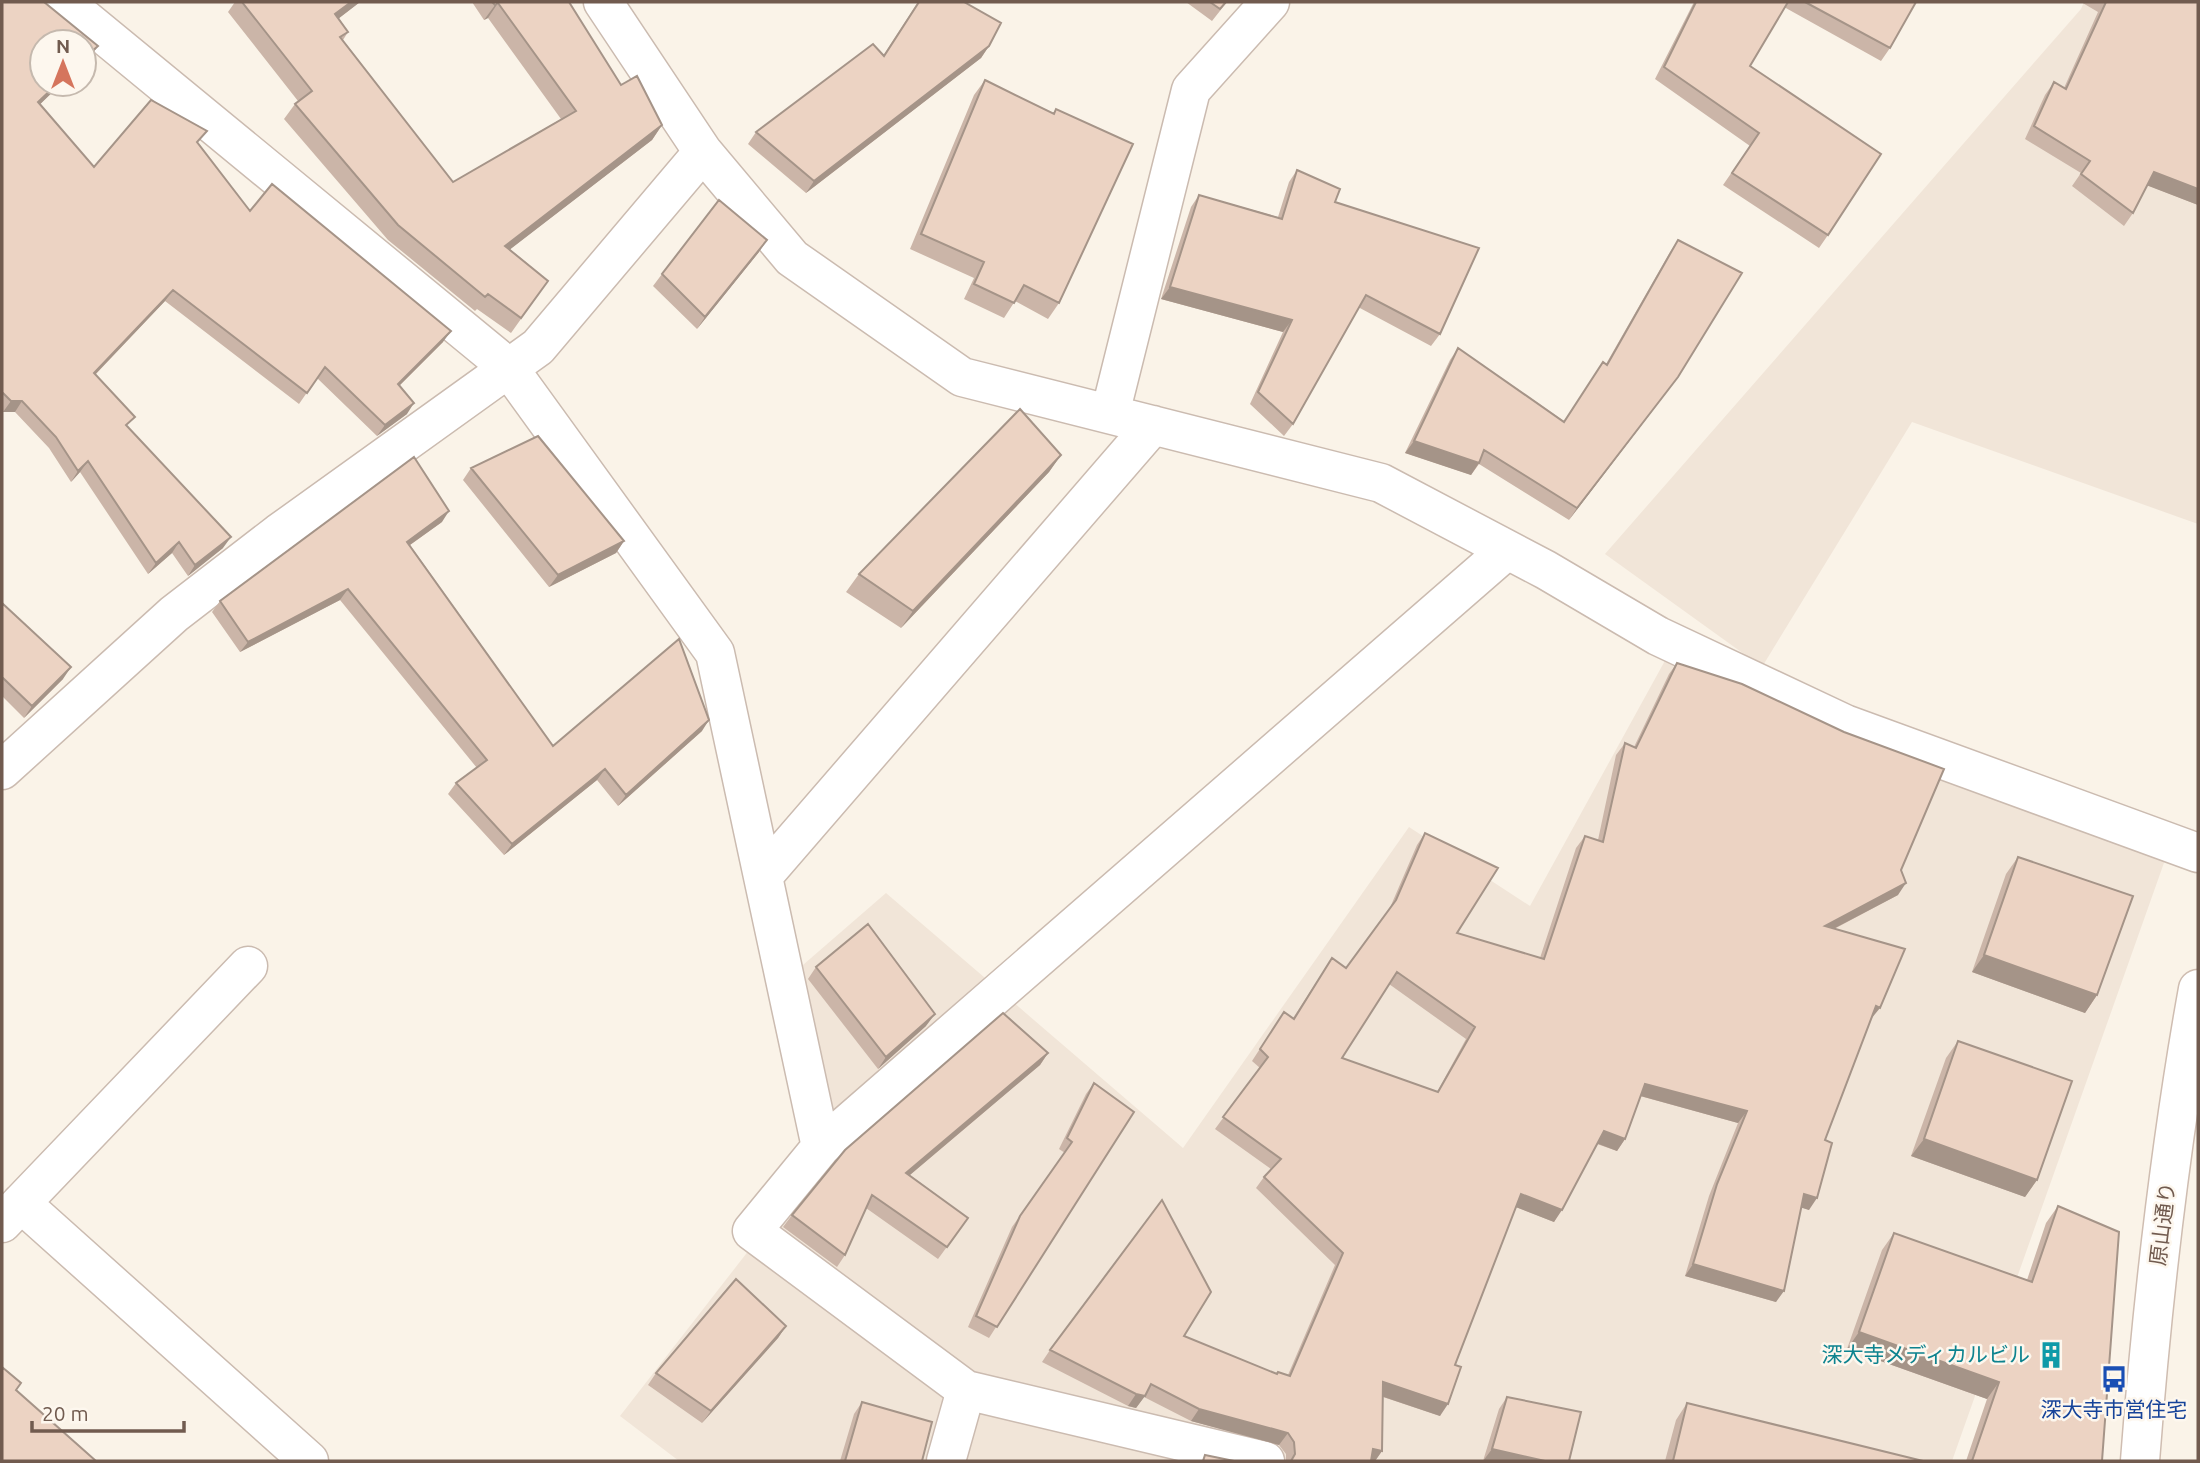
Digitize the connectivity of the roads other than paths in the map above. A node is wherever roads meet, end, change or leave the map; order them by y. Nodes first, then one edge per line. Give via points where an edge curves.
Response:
1 (64, 2) edge
2 (603, 2) edge
3 (1270, 2) edge
4 (703, 152) junction
5 (508, 367) junction
6 (1110, 414) junction
7 (1153, 425) junction
8 (1507, 550) junction
9 (2, 770) edge
10 (2198, 853) edge
11 (763, 876) junction
12 (248, 966) dead end
13 (2198, 989) edge
14 (2194, 1038) edge
15 (821, 1147) junction
16 (11, 1213) edge
17 (966, 1390) junction
18 (309, 1461) edge
19 (946, 1461) edge
20 (1265, 1461) edge
21 (2140, 1461) edge

1 - 5 street
2 - 4 street
3 - 6 street via 1191,90
4 - 5 street via 538,347
4 - 6 street via 792,258 962,377
5 - 9 street via 174,614
5 - 11 street via 715,653
6 - 7 street
7 - 8 street via 1381,483
7 - 11 street
8 - 10 street via 1658,636 1845,724
8 - 15 street
11 - 15 street
12 - 16 street
13 - 14 street, 原山通り
14 - 21 street, 原山通り via 2150,1328
15 - 17 street via 752,1231
16 - 18 street
17 - 19 street
17 - 20 street

